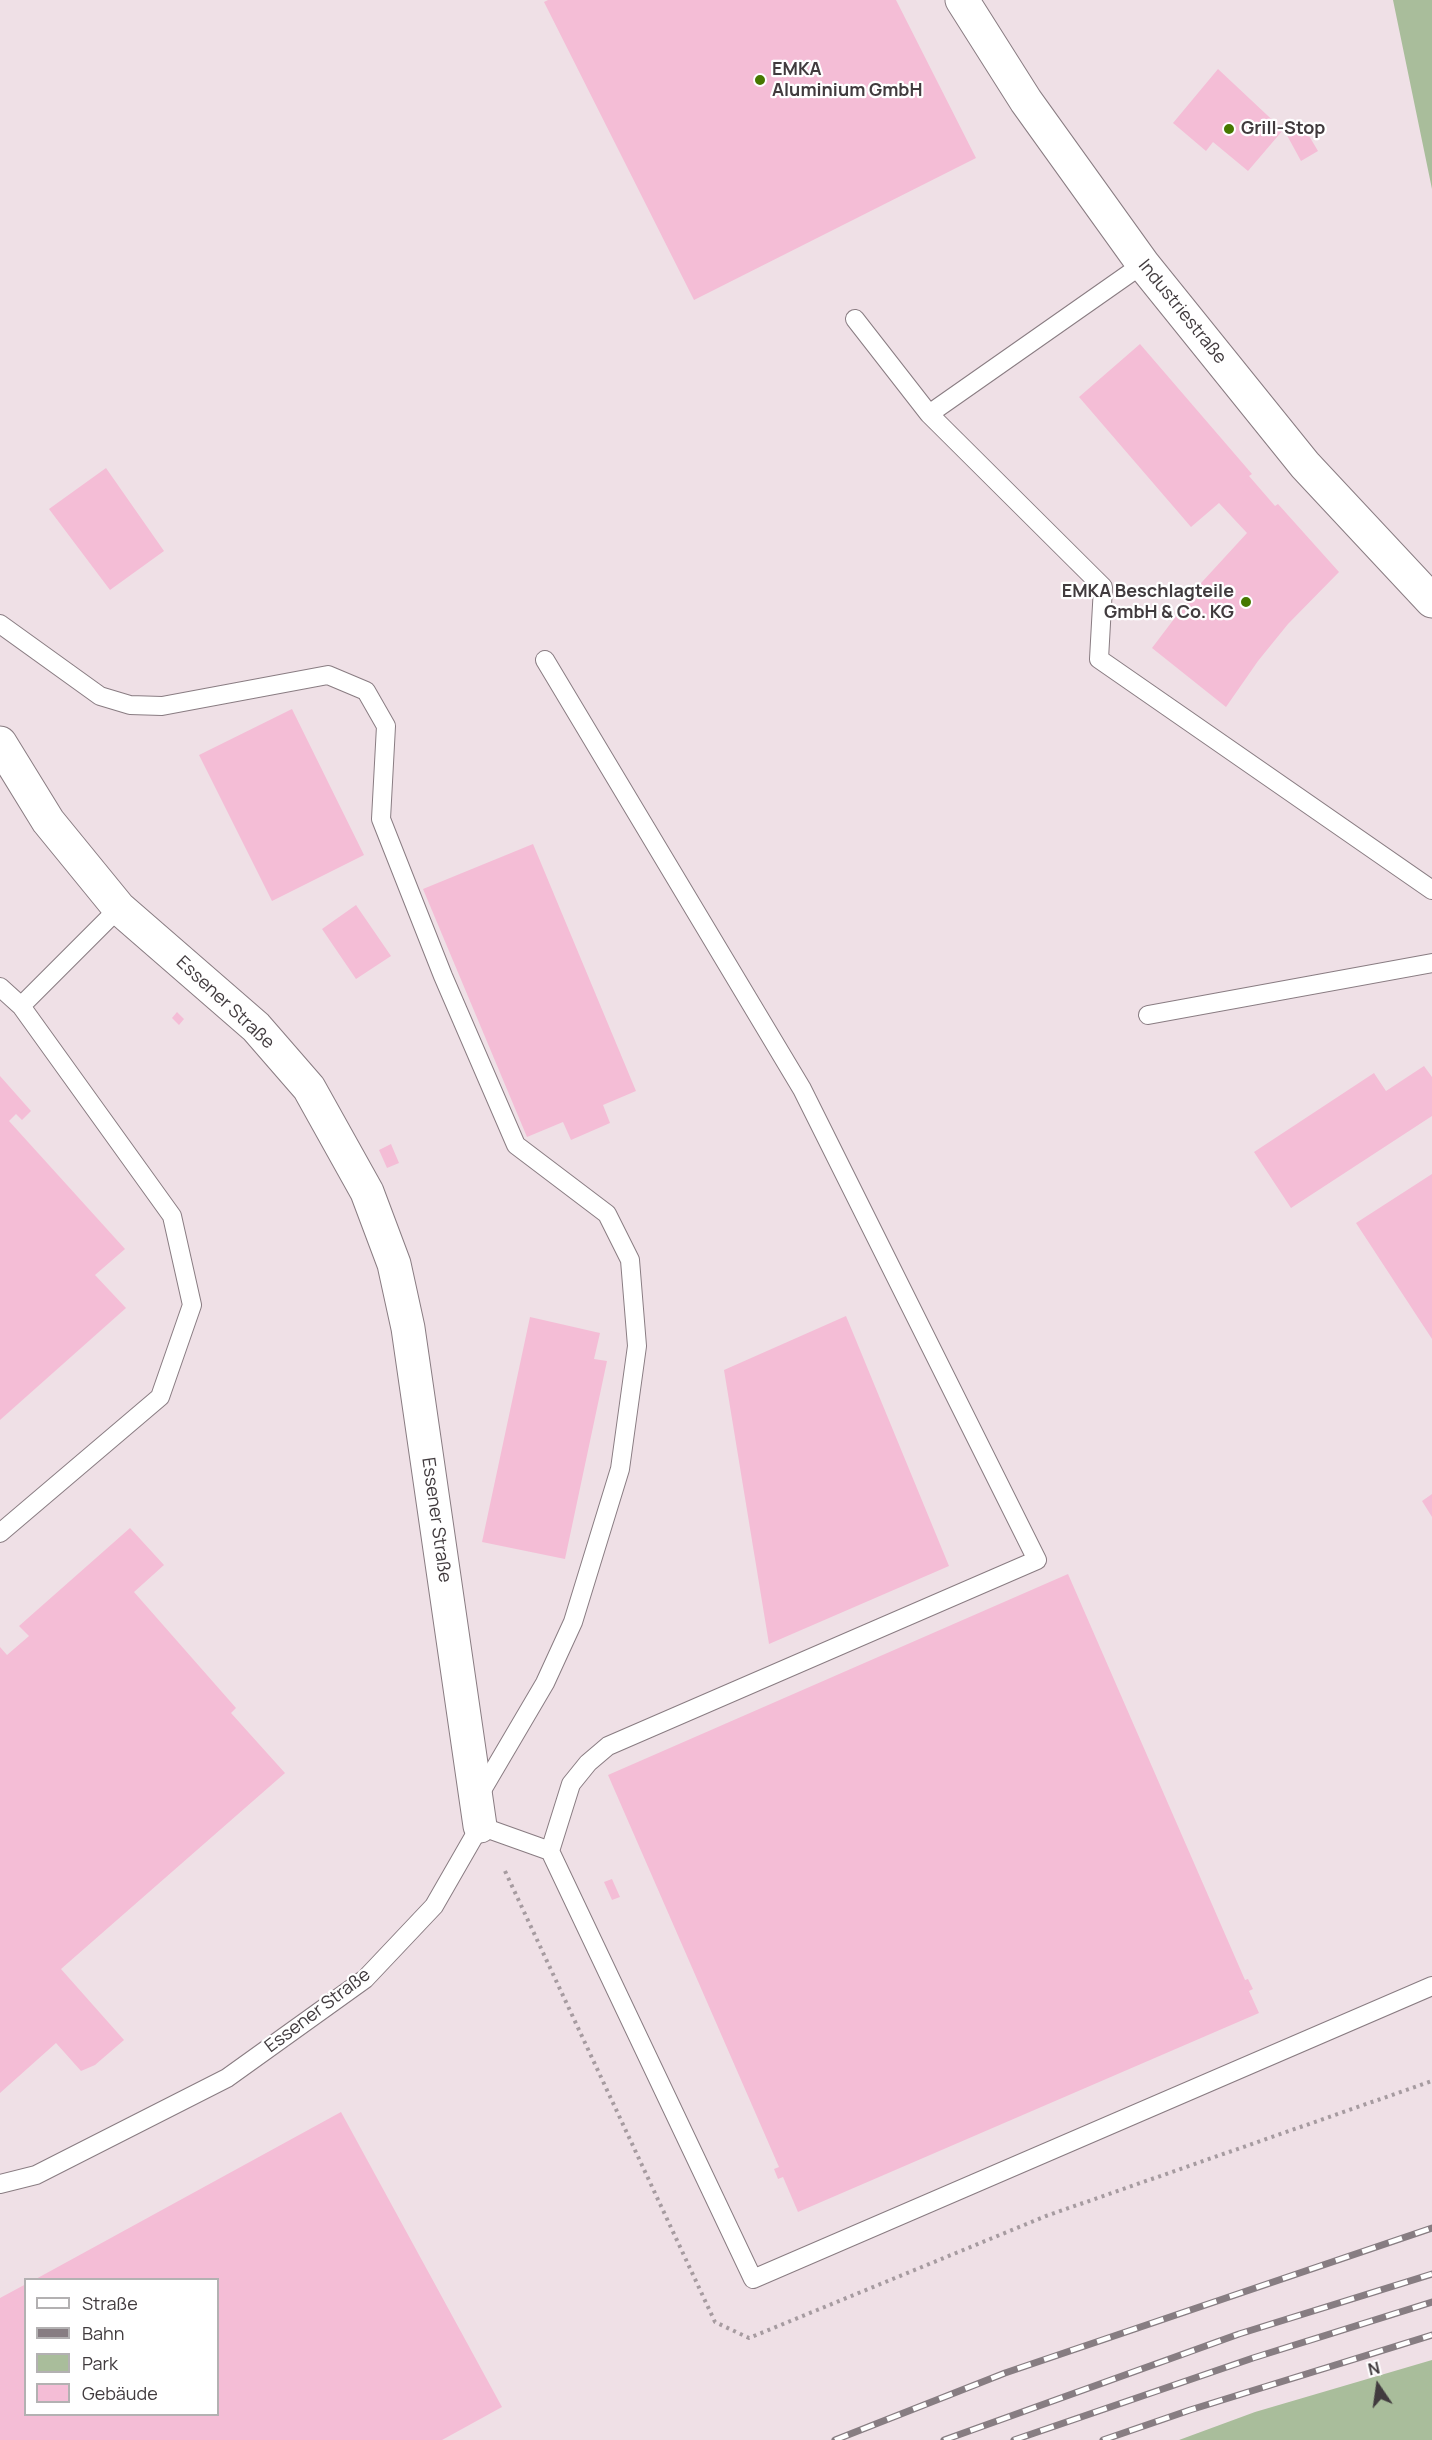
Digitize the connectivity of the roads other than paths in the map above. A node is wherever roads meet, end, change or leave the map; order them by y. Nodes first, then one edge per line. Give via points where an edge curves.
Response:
1 (962, 0) edge
2 (1143, 264) junction
3 (855, 318) dead end
4 (929, 414) junction
5 (1432, 601) edge
6 (0, 624) edge
7 (545, 660) dead end
8 (0, 743) edge
9 (1432, 890) edge
10 (119, 908) junction
11 (1432, 963) edge
12 (0, 987) edge
13 (21, 1006) junction
14 (1148, 1015) dead end
15 (0, 1533) edge
16 (478, 1814) junction
17 (550, 1851) junction
18 (1432, 1986) edge
19 (0, 2184) edge

1 - 2 street, Industriestraße via 1026,101
2 - 4 lane
2 - 5 street, Industriestraße via 1305,465
3 - 4 lane
4 - 9 lane via 1103,587 1099,659
6 - 16 lane via 100,696 130,705 162,706 327,675 366,691 386,726 381,819 516,1145 607,1214 630,1260 637,1346 620,1468 573,1622
7 - 17 lane via 802,1089 1037,1560 608,1746 571,1784
8 - 10 street, Essener Straße via 48,821
10 - 13 lane
10 - 16 street, Essener Straße via 256,1027 309,1088 368,1192 394,1264 408,1328
11 - 14 lane
12 - 13 lane
13 - 15 lane via 172,1216 192,1305 160,1396
16 - 17 lane
16 - 19 lane, Essener Straße via 434,1906 365,1979 227,2078 36,2175
17 - 18 lane via 753,2279

